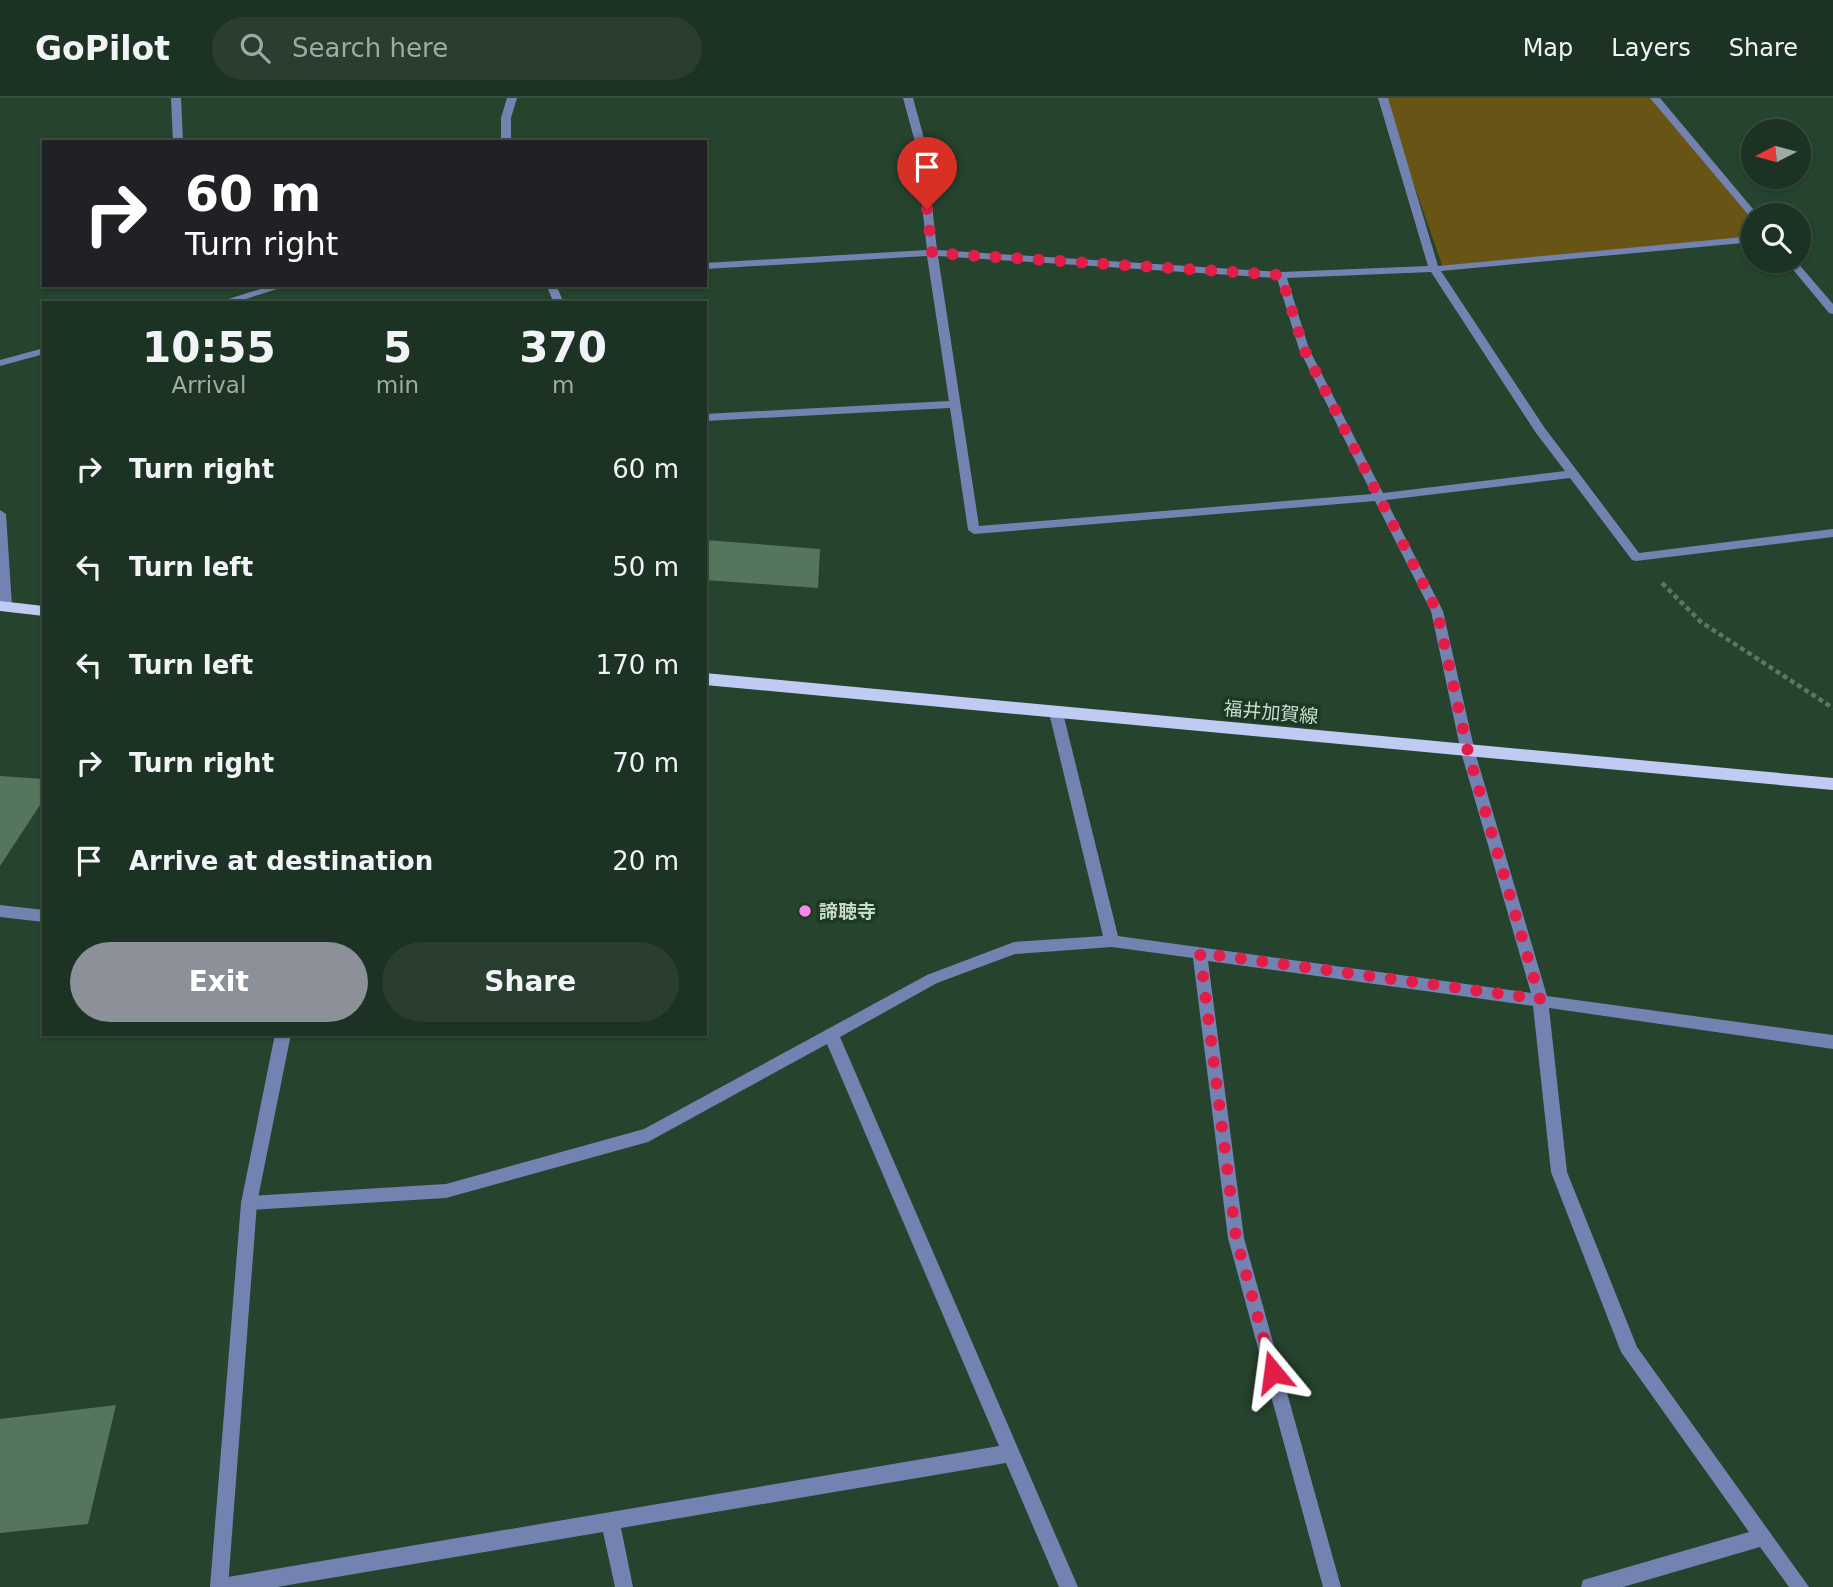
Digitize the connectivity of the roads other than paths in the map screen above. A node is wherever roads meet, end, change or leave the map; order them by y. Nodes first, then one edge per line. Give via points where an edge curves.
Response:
1 (176, 98) edge
2 (512, 98) edge
3 (908, 98) edge
4 (1383, 98) edge
5 (1655, 98) edge
6 (178, 140) edge
7 (506, 140) edge
8 (1743, 203) edge
9 (1741, 240) edge
10 (932, 253) junction
11 (707, 265) edge
12 (1434, 269) junction
13 (1801, 273) edge
14 (1281, 275) junction
15 (277, 287) edge
16 (250, 294) edge
17 (227, 301) edge
18 (1833, 311) edge
19 (42, 352) edge
20 (0, 363) edge
21 (955, 404) junction
22 (707, 418) edge
23 (1573, 474) junction
24 (1377, 497) junction
25 (0, 514) edge
26 (1833, 534) edge
27 (3, 606) edge
28 (42, 611) edge
29 (707, 679) edge
30 (1056, 713) junction
31 (1468, 752) junction
32 (1833, 784) edge
33 (0, 911) edge
34 (42, 916) edge
35 (1112, 941) junction
36 (1200, 953) junction
37 (1540, 999) junction
38 (831, 1035) junction
39 (284, 1036) edge
40 (1833, 1042) edge
41 (249, 1203) junction
42 (1011, 1454) junction
43 (610, 1521) junction
44 (1764, 1537) junction
45 (220, 1587) edge
46 (624, 1587) edge
47 (1069, 1587) edge
48 (1332, 1587) edge
49 (1590, 1587) edge
50 (1800, 1587) edge

1 - 6 street
2 - 7 street
3 - 10 street via 920,142
4 - 12 street
5 - 8 street
9 - 12 street
10 - 11 street
10 - 14 street
10 - 21 street
12 - 14 street
12 - 23 street
13 - 18 street
14 - 24 street via 1304,349
15 - 16 street
16 - 17 street
19 - 20 street
21 - 22 street
21 - 24 street via 974,530
23 - 24 street
23 - 26 street via 1636,557
24 - 31 street via 1437,611
25 - 27 street
27 - 28 main road
29 - 30 main road, 福井加賀線
30 - 31 main road, 福井加賀線
30 - 35 street
31 - 32 main road, 福井加賀線
31 - 37 street
33 - 34 street
35 - 36 street
35 - 38 street via 1014,948 932,979
36 - 37 street
36 - 48 street via 1236,1238
37 - 40 street
37 - 44 street via 1559,1172 1630,1352
38 - 41 street via 648,1135 446,1191
38 - 42 street
39 - 41 street
41 - 45 street
42 - 43 street
42 - 47 street
43 - 45 street
43 - 46 street
44 - 49 street
44 - 50 street

